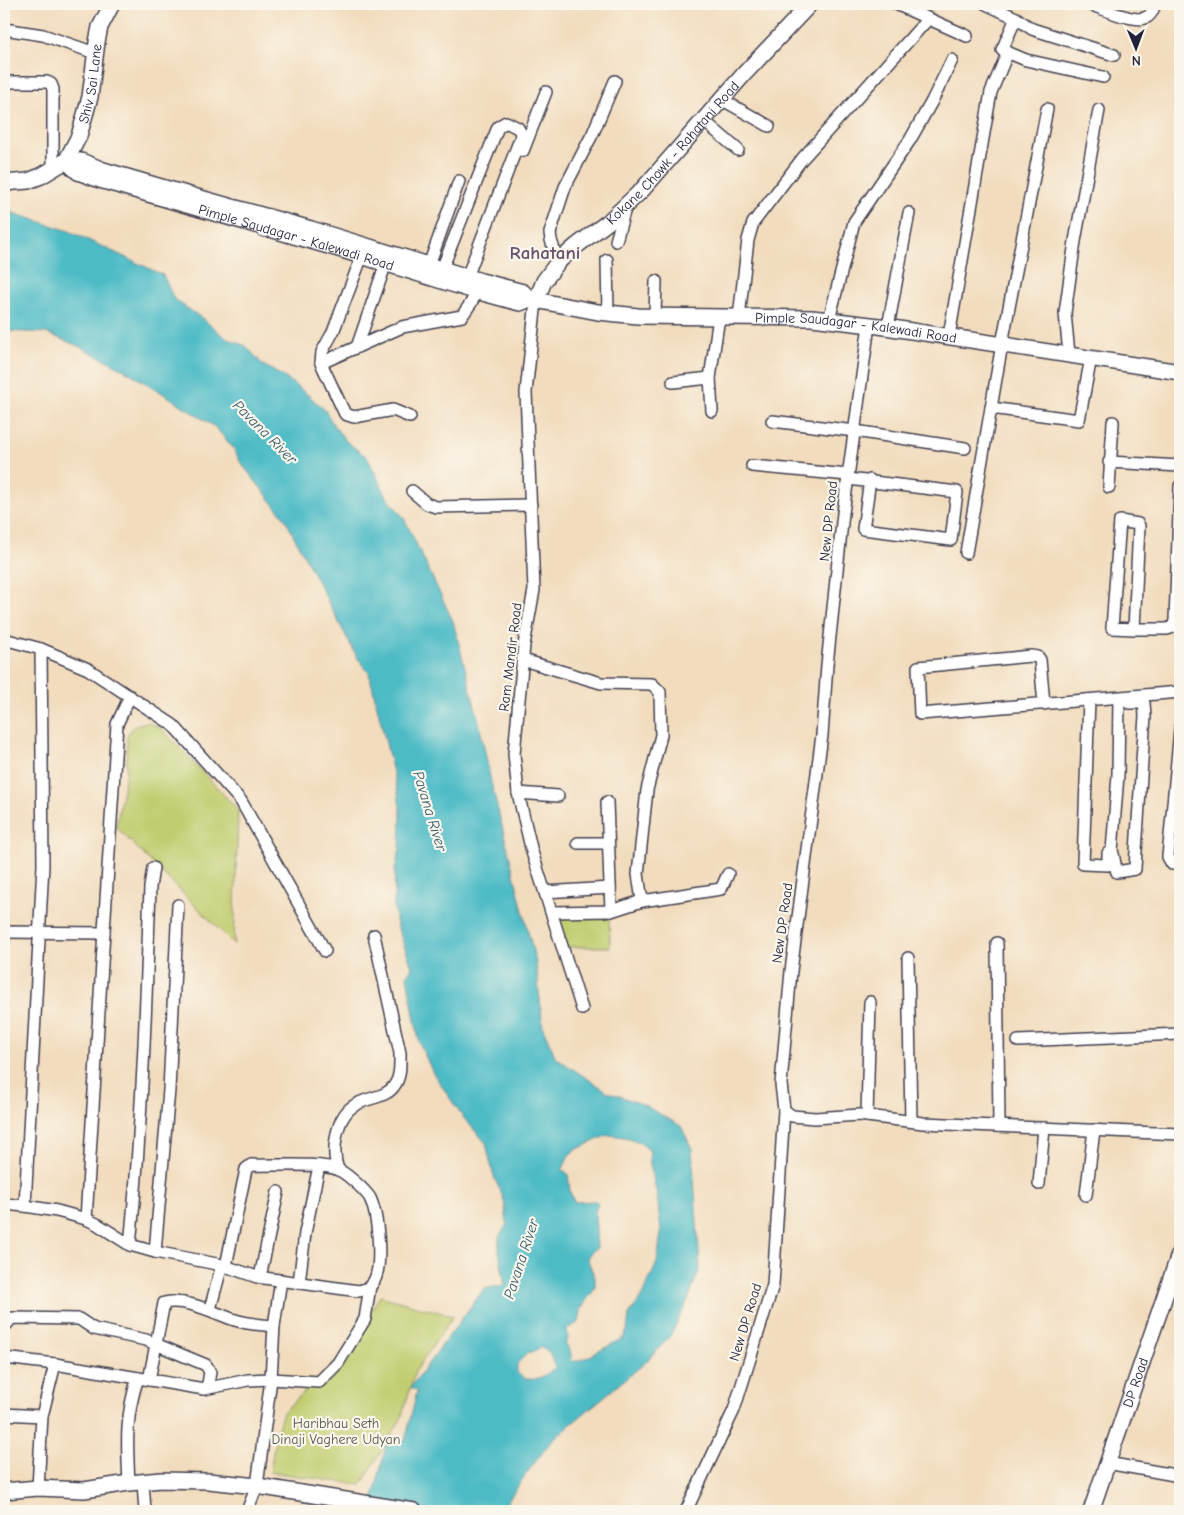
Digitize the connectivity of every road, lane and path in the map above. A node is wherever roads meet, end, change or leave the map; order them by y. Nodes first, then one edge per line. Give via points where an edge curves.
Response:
1 (112, 4) edge
2 (810, 4) edge
3 (896, 4) edge
4 (986, 4) edge
5 (1089, 4) edge
6 (1155, 4) edge
7 (1016, 18) junction
8 (928, 19) junction
9 (4, 29) edge
10 (967, 36) dead end
11 (1008, 52) junction
12 (95, 53) junction
13 (1114, 55) dead end
14 (952, 60) dead end
15 (1104, 78) dead end
16 (615, 81) dead end
17 (4, 82) edge
18 (546, 92) dead end
19 (722, 100) junction
20 (1047, 109) dead end
21 (1099, 110) dead end
22 (703, 120) junction
23 (770, 126) dead end
24 (738, 150) dead end
25 (66, 161) junction
26 (53, 169) junction
27 (459, 181) dead end
28 (4, 183) edge
29 (626, 205) junction
30 (909, 213) dead end
31 (266, 223) junction
32 (616, 241) dead end
33 (362, 256) junction
34 (607, 260) dead end
35 (558, 262) junction
36 (386, 263) junction
37 (436, 267) junction
38 (656, 281) dead end
39 (473, 284) junction
40 (533, 300) junction
41 (608, 313) junction
42 (655, 317) junction
43 (719, 317) junction
44 (739, 317) junction
45 (829, 320) junction
46 (870, 325) junction
47 (888, 327) junction
48 (949, 336) junction
49 (1002, 344) junction
50 (357, 347) junction
51 (1069, 354) junction
52 (1091, 358) junction
53 (321, 363) junction
54 (1180, 372) edge
55 (710, 378) junction
56 (673, 382) dead end
57 (991, 408) junction
58 (712, 412) dead end
59 (410, 418) dead end
60 (772, 421) dead end
61 (1113, 422) dead end
62 (855, 431) junction
63 (965, 448) dead end
64 (1110, 462) junction
65 (752, 466) dead end
66 (1180, 466) edge
67 (848, 477) junction
68 (870, 480) junction
69 (1180, 486) edge
70 (1109, 487) dead end
71 (412, 491) dead end
72 (531, 505) junction
73 (843, 513) junction
74 (865, 515) junction
75 (966, 552) dead end
76 (1134, 629) junction
77 (4, 639) edge
78 (41, 649) junction
79 (523, 660) junction
80 (1180, 692) edge
81 (130, 696) junction
82 (1116, 701) junction
83 (1089, 702) junction
84 (1044, 704) junction
85 (1180, 729) edge
86 (518, 793) junction
87 (558, 796) dead end
88 (607, 802) dead end
89 (578, 843) dead end
90 (608, 843) junction
91 (1180, 864) edge
92 (153, 868) dead end
93 (728, 874) dead end
94 (610, 888) junction
95 (545, 892) junction
96 (642, 901) junction
97 (178, 905) dead end
98 (611, 911) junction
99 (551, 912) junction
100 (4, 932) edge
101 (39, 933) junction
102 (104, 933) junction
103 (374, 936) dead end
104 (997, 943) dead end
105 (324, 951) dead end
106 (908, 958) dead end
107 (870, 1002) dead end
108 (582, 1009) dead end
109 (1180, 1034) edge
110 (1018, 1040) dead end
111 (784, 1110) junction
112 (867, 1116) junction
113 (911, 1121) junction
114 (999, 1126) junction
115 (1044, 1128) junction
116 (1094, 1130) junction
117 (1180, 1134) edge
118 (319, 1166) junction
119 (338, 1170) junction
120 (1039, 1184) dead end
121 (278, 1192) dead end
122 (1086, 1195) dead end
123 (4, 1204) edge
124 (25, 1206) junction
125 (86, 1219) junction
126 (130, 1245) junction
127 (155, 1252) junction
128 (1179, 1258) edge
129 (224, 1265) junction
130 (260, 1277) junction
131 (280, 1280) junction
132 (299, 1283) junction
133 (370, 1286) junction
134 (210, 1310) junction
135 (274, 1326) junction
136 (4, 1327) edge
137 (156, 1344) junction
138 (4, 1358) edge
139 (55, 1364) junction
140 (144, 1379) junction
141 (271, 1379) junction
142 (204, 1389) junction
143 (4, 1414) edge
144 (42, 1416) junction
145 (1108, 1462) junction
146 (1180, 1476) edge
147 (136, 1482) junction
148 (257, 1486) junction
149 (38, 1488) junction
150 (4, 1491) edge
151 (145, 1511) edge
152 (247, 1511) edge
153 (414, 1511) edge
154 (686, 1511) edge
155 (1090, 1511) edge

1 - 12 main road, Shiv Sai Lane via 100,27
2 - 19 main road, Kokane Chowk - Rahatani Road
3 - 8 street
4 - 7 street
5 - 6 street via 1137,20 1147,17
7 - 11 street via 1002,50
7 - 13 street via 1032,29
8 - 10 street
8 - 44 street via 802,159 753,223
9 - 12 street via 43,35
11 - 15 street via 1026,60
11 - 48 street via 991,92
12 - 25 main road, Shiv Sai Lane via 90,97 79,136
14 - 45 street via 910,140 854,222
16 - 35 street via 566,187 550,233
17 - 26 street via 51,84
18 - 39 street
19 - 22 main road, Kokane Chowk - Rahatani Road
19 - 23 street
20 - 49 street
21 - 51 street via 1064,313
22 - 24 street
22 - 29 main road, Kokane Chowk - Rahatani Road
25 - 26 main road
25 - 31 main road, Pimple Saudagar - Kalewadi Road via 81,161
26 - 28 main road via 28,181
27 - 37 street
29 - 32 street
29 - 35 main road, Kokane Chowk - Rahatani Road
30 - 47 street
31 - 33 main road, Pimple Saudagar - Kalewadi Road
31 - 37 main road, Pimple Saudagar - Kalewadi Road via 311,229
33 - 36 main road, Pimple Saudagar - Kalewadi Road
33 - 53 street via 331,338 322,352
34 - 41 street
35 - 40 main road, Kokane Chowk - Rahatani Road
36 - 39 main road, Pimple Saudagar - Kalewadi Road
36 - 50 street
37 - 39 main road, Pimple Saudagar - Kalewadi Road
37 - 39 street via 498,127 506,122 518,128 520,139
38 - 42 street
39 - 40 main road, Pimple Saudagar - Kalewadi Road via 520,303
39 - 50 street via 462,316 402,327
40 - 41 main road, Pimple Saudagar - Kalewadi Road
40 - 72 street, Ram Mandir Road via 526,392
41 - 42 main road, Pimple Saudagar - Kalewadi Road
42 - 43 main road, Pimple Saudagar - Kalewadi Road
43 - 44 main road, Pimple Saudagar - Kalewadi Road
43 - 55 street
44 - 45 main road, Pimple Saudagar - Kalewadi Road
45 - 46 main road, Pimple Saudagar - Kalewadi Road
46 - 47 main road, Pimple Saudagar - Kalewadi Road
46 - 62 street, New DP Road
47 - 48 main road, Pimple Saudagar - Kalewadi Road
48 - 49 main road, Pimple Saudagar - Kalewadi Road
49 - 51 main road, Pimple Saudagar - Kalewadi Road
49 - 57 street
50 - 53 street
51 - 52 main road, Pimple Saudagar - Kalewadi Road
52 - 54 main road, Pimple Saudagar - Kalewadi Road
52 - 57 street via 1079,420
53 - 59 street via 349,417 393,410
55 - 56 street
55 - 58 street
57 - 75 street
60 - 62 street
61 - 64 street
62 - 63 street
62 - 67 street, New DP Road
64 - 66 street
64 - 70 street
65 - 67 street
67 - 68 street
67 - 73 street, New DP Road
68 - 74 street
68 - 74 street via 957,492 950,540 863,530
69 - 76 street via 1175,621 1168,629
71 - 72 street via 436,507
72 - 79 street, Ram Mandir Road via 534,590
73 - 74 street
73 - 111 street, New DP Road via 822,735 790,977 780,1084
76 - 76 street via 1139,526 1120,521 1112,628
77 - 78 street
78 - 81 street via 88,669
78 - 101 street via 43,865
79 - 86 street, Ram Mandir Road via 514,754
79 - 96 street via 601,683 652,684 660,692 661,735 647,790 638,874
80 - 82 street
81 - 102 street via 117,724
81 - 105 street via 173,725 241,801
82 - 82 street via 1118,775 1112,851 1117,872 1135,869 1145,716 1144,703
82 - 83 street
82 - 83 street via 1108,865 1083,864 1082,860
83 - 84 street
84 - 84 street via 920,714 918,667 1038,657
85 - 91 street via 1168,857 1172,864
86 - 87 street
86 - 95 street, Ram Mandir Road
88 - 90 street
89 - 90 street
90 - 94 street
92 - 126 street via 138,1169
93 - 96 street via 721,889
94 - 95 street
94 - 98 street
95 - 99 street, Ram Mandir Road
96 - 98 street
97 - 127 street via 169,1090
98 - 99 street
99 - 108 street, Ram Mandir Road
100 - 101 street
101 - 102 street
101 - 124 street
102 - 125 street
103 - 119 street via 400,1052 400,1070 389,1092 358,1103 344,1117 337,1140
104 - 114 street
106 - 113 street
107 - 112 street
109 - 110 street
111 - 112 street via 792,1116 815,1118
111 - 154 street, New DP Road via 773,1285 734,1410
112 - 113 street
113 - 114 street
114 - 115 street
115 - 116 street
115 - 120 street
116 - 117 street
116 - 122 street
118 - 119 street
118 - 129 street via 248,1167
118 - 132 street
119 - 133 street via 363,1188 376,1220 377,1274
121 - 130 street
123 - 124 street
124 - 125 street
125 - 126 street
126 - 127 street
127 - 129 street
128 - 145 main road, DP Road
129 - 130 street
129 - 134 street
130 - 131 street
131 - 132 street
131 - 135 street
132 - 133 street via 359,1291
133 - 141 street via 365,1319 338,1363 319,1382
134 - 135 street via 237,1321
134 - 137 street via 164,1303
135 - 141 street
136 - 137 street via 12,1318 79,1319 94,1329
137 - 140 street
137 - 142 street via 209,1368 210,1377
138 - 139 street
139 - 140 street
139 - 144 street
140 - 142 street
140 - 147 street via 129,1410 127,1430
141 - 142 street
141 - 148 street
143 - 144 street
144 - 149 street
145 - 146 street
145 - 155 main road, DP Road
147 - 148 main road via 208,1481
147 - 149 main road via 84,1490
147 - 151 street
148 - 152 street
148 - 153 main road
149 - 150 main road

